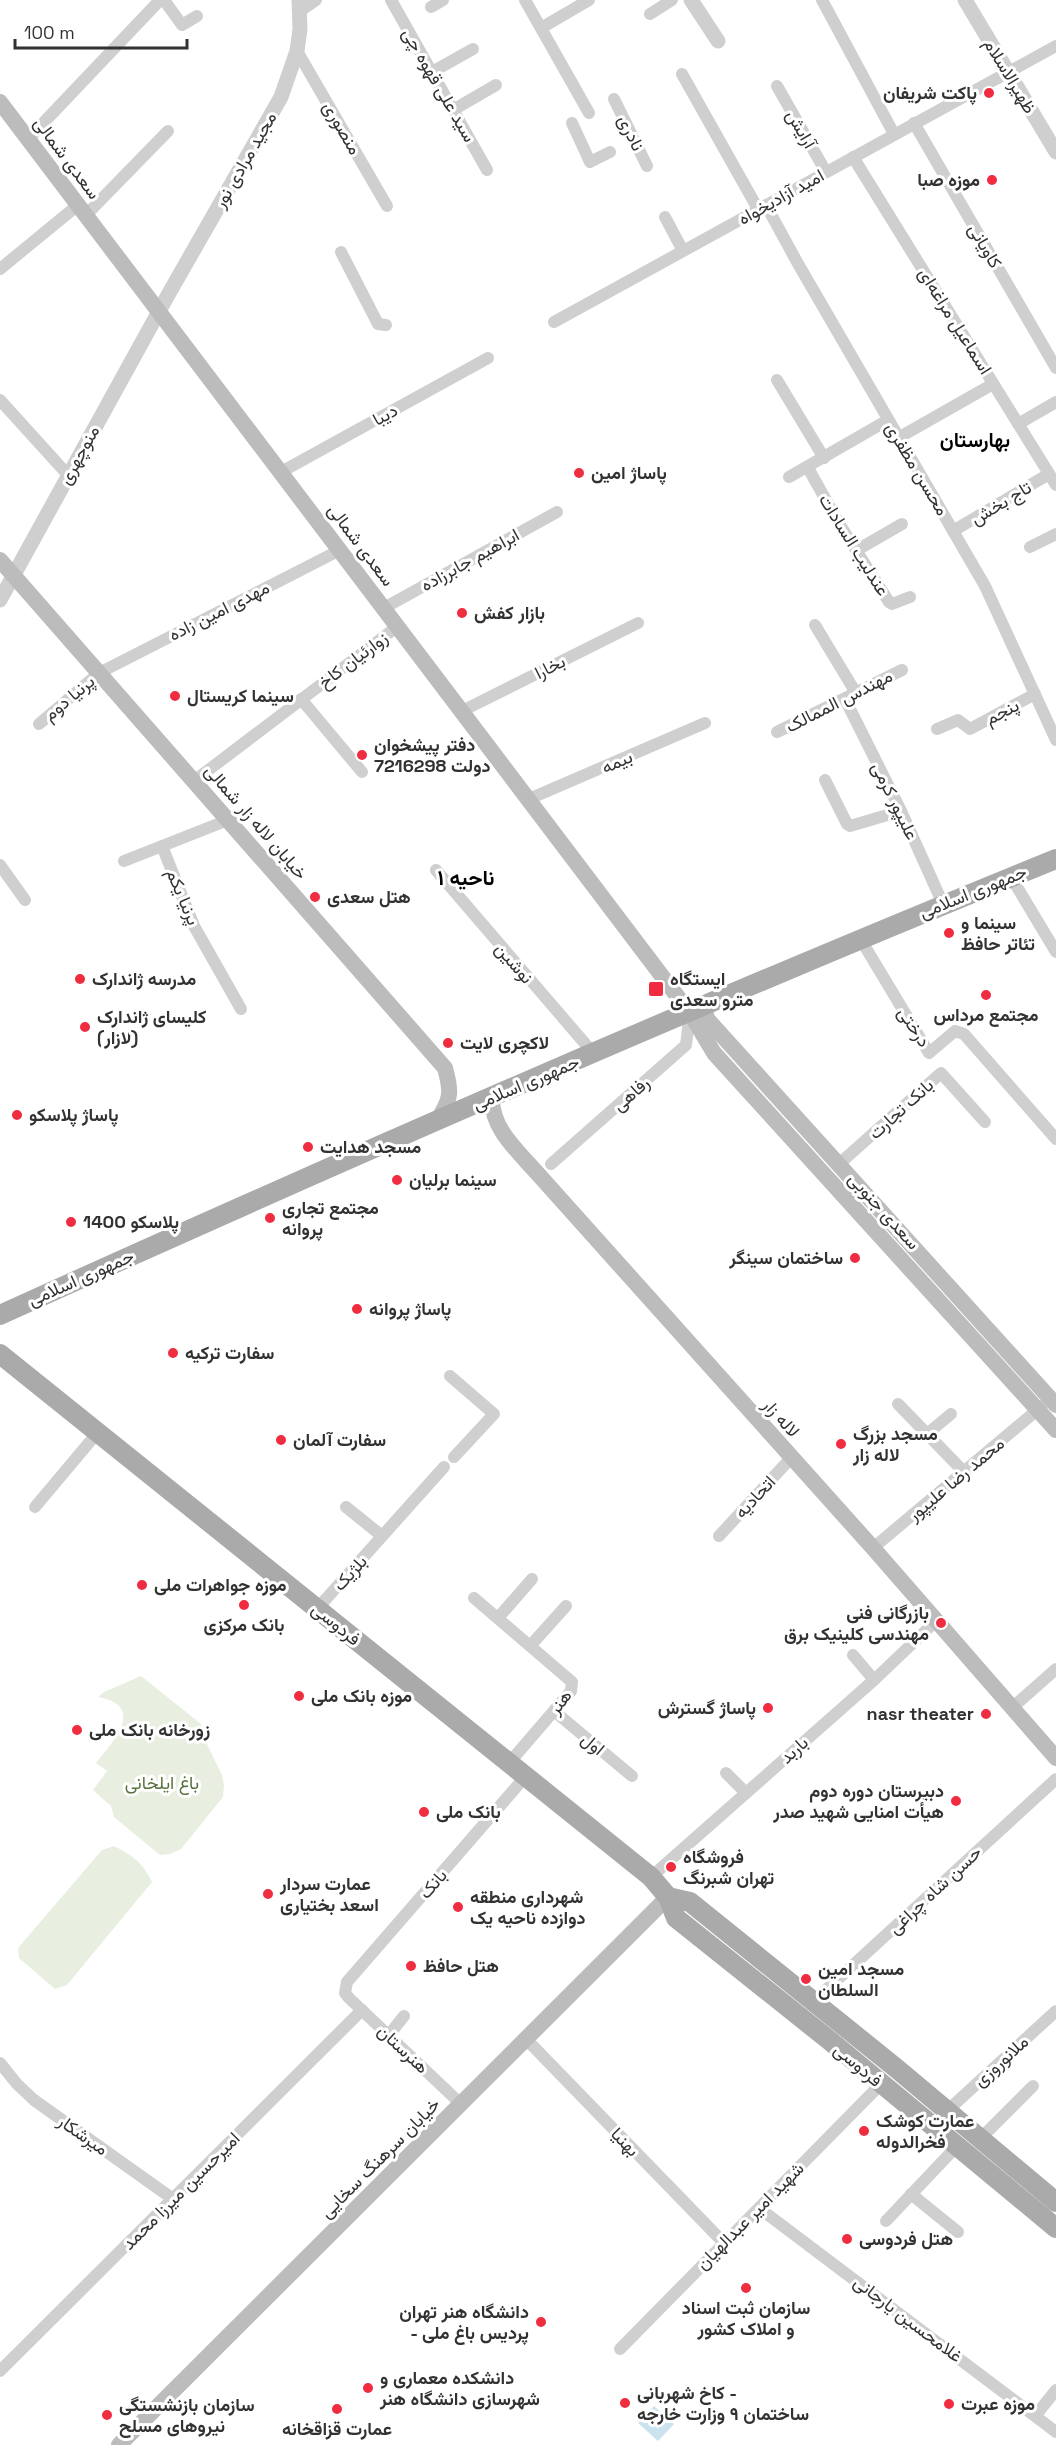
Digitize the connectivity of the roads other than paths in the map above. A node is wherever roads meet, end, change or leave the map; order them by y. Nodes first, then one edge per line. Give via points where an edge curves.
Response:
1 (162, 0) edge
2 (316, 0) edge
3 (391, 0) edge
4 (443, 0) edge
5 (525, 0) edge
6 (589, 0) edge
7 (672, 0) edge
8 (691, 0) edge
9 (822, 0) edge
10 (965, 0) edge
11 (299, 6) edge
12 (431, 7) dead end
13 (650, 14) dead end
14 (197, 16) dead end
15 (541, 28) junction
16 (718, 41) dead end
17 (1056, 46) edge
18 (473, 49) dead end
19 (297, 51) junction
20 (432, 72) junction
21 (1008, 72) junction
22 (682, 74) dead end
23 (496, 85) dead end
24 (777, 86) dead end
25 (614, 99) dead end
26 (0, 102) edge
27 (453, 110) junction
28 (589, 113) dead end
29 (572, 123) dead end
30 (914, 123) junction
31 (168, 131) dead end
32 (894, 134) junction
33 (28, 139) junction
34 (610, 152) dead end
35 (1056, 152) edge
36 (853, 157) junction
37 (647, 166) dead end
38 (487, 170) dead end
39 (826, 172) junction
40 (387, 206) dead end
41 (762, 207) junction
42 (82, 210) junction
43 (665, 217) dead end
44 (683, 251) junction
45 (341, 252) dead end
46 (0, 269) edge
47 (159, 311) junction
48 (554, 322) dead end
49 (386, 325) dead end
50 (488, 358) dead end
51 (1056, 368) edge
52 (777, 380) dead end
53 (993, 384) junction
54 (0, 400) edge
55 (1056, 402) edge
56 (888, 420) junction
57 (1018, 424) junction
58 (898, 438) junction
59 (824, 458) junction
60 (808, 468) junction
61 (281, 472) junction
62 (1049, 474) junction
63 (68, 475) junction
64 (789, 477) dead end
65 (1056, 485) edge
66 (557, 512) dead end
67 (902, 524) dead end
68 (953, 531) junction
69 (1056, 534) edge
70 (1030, 547) dead end
71 (340, 549) junction
72 (857, 550) junction
73 (0, 560) edge
74 (14, 576) junction
75 (910, 597) dead end
76 (0, 600) edge
77 (384, 608) junction
78 (638, 623) dead end
79 (815, 625) dead end
80 (398, 626) junction
81 (902, 670) dead end
82 (99, 673) junction
83 (1035, 694) junction
84 (850, 696) junction
85 (301, 699) junction
86 (462, 711) junction
87 (705, 723) dead end
88 (39, 724) dead end
89 (937, 729) dead end
90 (777, 732) dead end
91 (1056, 740) edge
92 (362, 772) dead end
93 (825, 780) dead end
94 (194, 781) junction
95 (529, 799) junction
96 (901, 811) junction
97 (228, 820) junction
98 (162, 846) junction
99 (1056, 859) edge
100 (124, 861) dead end
101 (0, 865) edge
102 (436, 870) dead end
103 (1011, 877) junction
104 (25, 900) dead end
105 (943, 904) junction
106 (861, 939) junction
107 (1056, 952) edge
108 (242, 1009) dead end
109 (697, 1010) junction
110 (594, 1054) junction
111 (750, 1066) junction
112 (736, 1077) junction
113 (492, 1097) junction
114 (437, 1120) junction
115 (985, 1122) dead end
116 (1056, 1139) edge
117 (550, 1164) dead end
118 (839, 1164) junction
119 (0, 1315) edge
120 (0, 1354) edge
121 (450, 1376) dead end
122 (898, 1404) dead end
123 (1050, 1406) edge
124 (951, 1414) dead end
125 (1056, 1431) edge
126 (98, 1432) junction
127 (927, 1434) junction
128 (454, 1457) dead end
129 (791, 1458) junction
130 (444, 1467) dead end
131 (965, 1473) junction
132 (35, 1507) dead end
133 (346, 1507) dead end
134 (390, 1531) junction
135 (718, 1536) dead end
136 (873, 1548) junction
137 (532, 1579) dead end
138 (474, 1598) dead end
139 (566, 1606) dead end
140 (317, 1609) junction
141 (498, 1618) junction
142 (936, 1622) junction
143 (531, 1645) junction
144 (853, 1655) dead end
145 (1056, 1669) edge
146 (874, 1680) junction
147 (1013, 1707) junction
148 (554, 1711) junction
149 (1056, 1758) edge
150 (509, 1763) junction
151 (726, 1773) dead end
152 (632, 1776) dead end
153 (525, 1777) junction
154 (1056, 1779) edge
155 (746, 1793) junction
156 (651, 1877) junction
157 (668, 1897) junction
158 (345, 1992) joint
159 (814, 2001) junction
160 (362, 2010) junction
161 (1056, 2012) edge
162 (404, 2016) dead end
163 (800, 2018) junction
164 (843, 2026) junction
165 (389, 2035) junction
166 (527, 2040) junction
167 (829, 2040) junction
168 (0, 2062) edge
169 (896, 2068) junction
170 (881, 2084) junction
171 (1034, 2086) dead end
172 (462, 2105) junction
173 (947, 2111) junction
174 (980, 2139) junction
175 (957, 2146) junction
176 (910, 2194) junction
177 (172, 2199) junction
178 (1056, 2202) edge
179 (759, 2208) junction
180 (886, 2221) dead end
181 (1056, 2228) edge
182 (958, 2232) dead end
183 (724, 2243) junction
184 (620, 2349) dead end
185 (0, 2372) edge
186 (1056, 2390) edge
187 (1036, 2415) junction
188 (1056, 2432) edge
189 (119, 2445) edge

1 - 14 street via 182,25
1 - 33 street
2 - 11 street
3 - 20 street, سید علی قهوه چی
4 - 12 street
5 - 15 street
6 - 15 street
7 - 13 street
8 - 16 street
9 - 32 street
10 - 21 street, ظهیرالاسلام
11 - 19 street, مجید مرادی نور
15 - 28 street
17 - 21 street, امید آزادیخواه
18 - 20 street
19 - 40 street, منصوری
19 - 47 street, مجید مرادی نور via 281,97
20 - 27 street, سید علی قهوه چی
21 - 30 street, امید آزادیخواه
21 - 35 street, ظهیرالاسلام
22 - 41 street, محسن مظفری
23 - 27 street
24 - 39 street, آرایش
25 - 37 street, نادری
26 - 33 main road, سعدی شمالی
27 - 38 street, سید علی قهوه چی
29 - 34 street via 591,162
30 - 32 street, امید آزادیخواه
30 - 51 street, کاویانی
31 - 42 street
32 - 36 street, امید آزادیخواه
33 - 42 main road, سعدی شمالی
36 - 39 street, امید آزادیخواه
36 - 53 street, اسماعیل مراغه‌ای
39 - 41 street, امید آزادیخواه
41 - 44 street, امید آزادیخواه
41 - 56 street, محسن مظفری
42 - 46 street
42 - 47 main road, سعدی شمالی
43 - 44 street
44 - 48 street, امید آزادیخواه
45 - 49 street via 378,324
47 - 61 main road, سعدی شمالی
47 - 63 street, منوچهری
50 - 61 street, دیبا
52 - 59 street
53 - 57 street, اسماعیل مراغه‌ای
53 - 58 street
54 - 63 street
55 - 57 street
56 - 58 street, محسن مظفری
56 - 59 street
57 - 62 street, اسماعیل مراغه‌ای
58 - 68 street, محسن مظفری
59 - 60 street
60 - 64 street
60 - 72 street, عندلیب السادات
61 - 71 main road, سعدی شمالی
62 - 65 street, اسماعیل مراغه‌ای
62 - 68 street, تاج بخش
63 - 74 street, منوچهری
66 - 77 street, ابراهیم جابرزاده
67 - 72 street
68 - 83 street, محسن مظفری via 985,586
69 - 70 street
71 - 77 main road, سعدی شمالی
71 - 82 street, مهدی امین زاده
72 - 75 street, عندلیب السادات via 889,602
73 - 74 main road, خیابان لاله زار شمالی
74 - 76 street, منوچهری
74 - 82 main road, خیابان لاله زار شمالی
77 - 80 main road, سعدی شمالی
78 - 86 street, بخارا
79 - 84 street, علیپور کرمی
80 - 85 street, زوارئیان کاخ
80 - 86 main road, سعدی شمالی
81 - 84 street, مهندس‌ الممالک
82 - 88 street, پرنیا دوم
82 - 94 main road, خیابان لاله زار شمالی
83 - 89 street, پنجم via 970,729 958,720
83 - 91 street, محسن مظفری
84 - 90 street, مهندس‌ الممالک
84 - 96 street, علیپور کرمی
85 - 92 street
85 - 94 street, زوارئیان کاخ
86 - 95 main road, سعدی شمالی
87 - 95 street, بیمه
93 - 96 street via 850,826
94 - 97 main road, خیابان لاله زار شمالی
95 - 109 main road, سعدی شمالی
96 - 105 street, علیپور کرمی
97 - 98 street, پرنیا یکم
97 - 114 main road, خیابان لاله زار شمالی via 445,1068 450,1101
98 - 100 street
98 - 108 street, پرنیا یکم via 194,926
99 - 103 main road, جمهوری اسلامی
101 - 104 street
102 - 110 street, نوشین
103 - 105 main road, جمهوری اسلامی
103 - 107 street
105 - 106 main road, جمهوری اسلامی
106 - 109 main road, جمهوری اسلامی via 737,986
106 - 116 street, درختی via 929,1053 955,1031 964,1034
109 - 110 main road, جمهوری اسلامی
109 - 111 main road, سعدی جنوبی
109 - 112 main road, سعدی جنوبی via 714,1053
109 - 117 street, رفاهی via 686,1045
110 - 113 main road, جمهوری اسلامی
111 - 112 main road via 740,1069
111 - 118 main road, سعدی جنوبی
112 - 123 main road, سعدی جنوبی
113 - 114 main road, جمهوری اسلامی
113 - 129 main road, لاله زار via 499,1129
114 - 119 main road, جمهوری اسلامی
115 - 118 street, بانک تجارت via 941,1073
118 - 123 main road, سعدی جنوبی
120 - 126 main road, فردوسی
121 - 128 street via 494,1414
122 - 127 street
123 - 125 main road, سعدی جنوبی
123 - 131 street, محمد رضا علیپور
124 - 127 street
126 - 132 street
126 - 140 main road, فردوسی
127 - 131 street
129 - 135 street, اتحادیه
129 - 136 main road, لاله زار
130 - 134 street, بلژیک
131 - 136 street, محمد رضا علیپور
133 - 134 street
134 - 140 street, بلژیک
136 - 142 main road, لاله زار
137 - 141 street
138 - 141 street, هنر
139 - 143 street
140 - 150 main road, فردوسی
141 - 143 street, هنر
142 - 146 street, باربد
142 - 147 main road, لاله زار
143 - 148 street, هنر via 572,1682 572,1691
144 - 146 street
145 - 147 street
146 - 155 street, باربد
147 - 149 main road, لاله زار
148 - 150 street, هنر
148 - 152 street, اول
150 - 153 main road, فردوسی
151 - 155 street
153 - 156 main road, فردوسی
153 - 158 street, بانک via 347,1982
154 - 159 street, حسن شاه چراغی
155 - 156 street, باربد
156 - 157 main road, فردوسی
157 - 159 main road, فردوسی via 690,1902
157 - 163 main road, فردوسی via 676,1918
157 - 166 main road, خیابان سرهنگ سخایی
158 - 160 street, هنرستان
159 - 163 main road
159 - 164 main road, فردوسی
160 - 165 street, هنرستان
160 - 177 street, امیرحسین میرزا محمد
161 - 173 street, ملانوروزی
162 - 165 street
163 - 167 main road, فردوسی
164 - 167 main road
164 - 169 main road, فردوسی
165 - 172 street, هنرستان
166 - 172 main road, خیابان سرهنگ سخایی
166 - 183 street, بهنیا
167 - 170 main road, فردوسی
168 - 177 street, میرشکار via 34,2100
169 - 170 main road
169 - 173 main road, فردوسی
170 - 175 main road, فردوسی
170 - 179 street, شهید امیر عبدالهیان
171 - 174 street
172 - 189 main road, خیابان سرهنگ سخایی
173 - 174 main road, فردوسی
174 - 178 main road, فردوسی
175 - 176 street
175 - 181 main road, فردوسی
176 - 180 street
176 - 182 street
177 - 185 street, امیرحسین میرزا محمد
179 - 183 street, شهید امیر عبدالهیان
179 - 187 street, غلامحسین یارجانی
183 - 184 street, شهید امیر عبدالهیان
186 - 187 street
187 - 188 street, غلامحسین یارجانی

